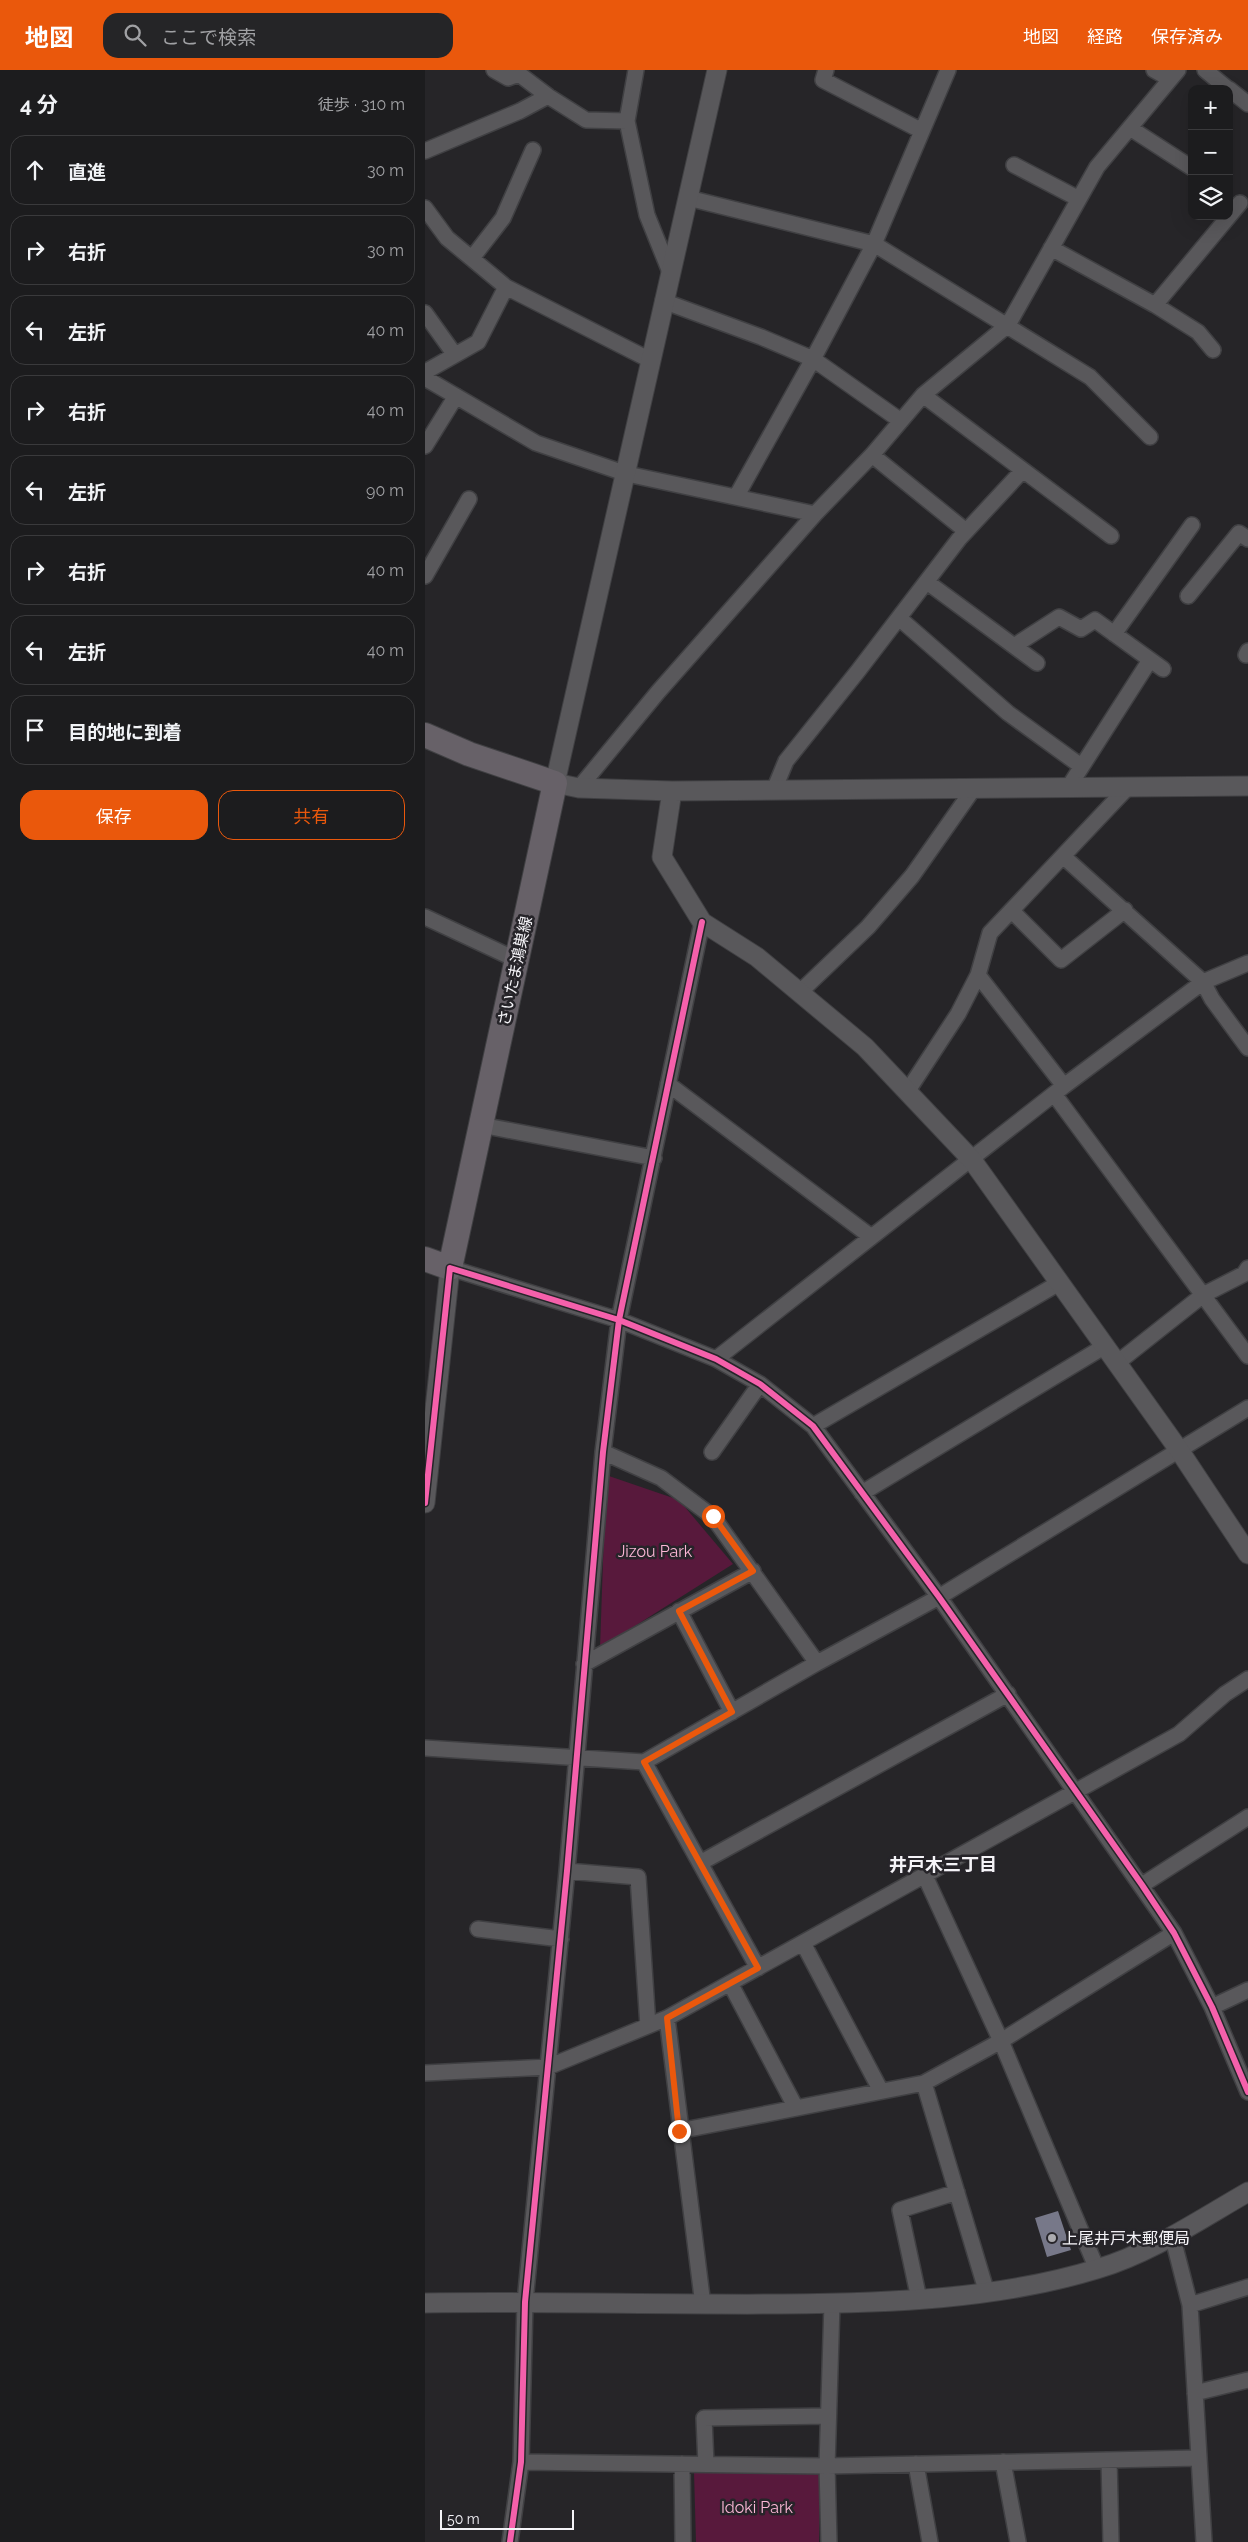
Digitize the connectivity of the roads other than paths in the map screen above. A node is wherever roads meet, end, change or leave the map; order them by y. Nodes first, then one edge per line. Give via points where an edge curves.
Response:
1 (494, 70) edge
2 (637, 70) edge
3 (717, 70) edge
4 (826, 70) edge
5 (948, 70) edge
6 (1154, 70) edge
7 (1205, 70) edge
8 (1174, 75) edge
9 (1224, 85) edge
10 (1233, 92) edge
11 (548, 96) junction
12 (1248, 104) edge
13 (627, 121) junction
14 (1130, 128) junction
15 (922, 131) junction
16 (533, 150) dead end
17 (425, 151) edge
18 (1014, 165) dead end
19 (1188, 165) edge
20 (687, 198) junction
21 (1079, 199) junction
22 (1239, 202) edge
23 (425, 208) edge
24 (874, 244) junction
25 (1051, 248) junction
26 (472, 258) junction
27 (670, 272) junction
28 (506, 288) junction
29 (663, 301) junction
30 (1155, 305) junction
31 (425, 313) edge
32 (1008, 325) junction
33 (1213, 350) dead end
34 (455, 355) junction
35 (650, 360) junction
36 (813, 360) junction
37 (425, 372) edge
38 (425, 378) edge
39 (923, 395) junction
40 (456, 396) junction
41 (901, 421) junction
42 (1151, 437) dead end
43 (425, 446) edge
44 (872, 455) junction
45 (1023, 470) junction
46 (627, 474) junction
47 (736, 497) junction
48 (469, 500) dead end
49 (815, 514) junction
50 (1192, 525) dead end
51 (967, 531) junction
52 (1111, 536) dead end
53 (1248, 539) edge
54 (427, 568) edge
55 (927, 582) junction
56 (1187, 596) dead end
57 (899, 618) junction
58 (1114, 634) junction
59 (1014, 646) junction
60 (1150, 660) junction
61 (1037, 663) dead end
62 (1163, 669) dead end
63 (425, 735) edge
64 (1081, 766) junction
65 (555, 783) junction
66 (1248, 786) edge
67 (1128, 787) junction
68 (579, 788) junction
69 (974, 788) junction
70 (1068, 788) junction
71 (774, 790) junction
72 (672, 791) junction
73 (1064, 857) junction
74 (1125, 910) junction
75 (1012, 911) junction
76 (425, 917) edge
77 (702, 922) junction
78 (517, 960) junction
79 (1248, 964) edge
80 (978, 975) junction
81 (1203, 982) junction
82 (799, 994) junction
83 (1248, 1048) edge
84 (668, 1084) junction
85 (1059, 1090) junction
86 (907, 1092) junction
87 (481, 1125) junction
88 (654, 1158) junction
89 (972, 1160) junction
90 (870, 1236) junction
91 (425, 1259) edge
92 (450, 1268) junction
93 (1248, 1268) edge
94 (1059, 1283) junction
95 (1203, 1295) junction
96 (619, 1320) junction
97 (1105, 1346) junction
98 (1248, 1356) edge
99 (716, 1359) junction
100 (1117, 1363) junction
101 (760, 1384) junction
102 (1248, 1408) edge
103 (813, 1426) junction
104 (1179, 1450) junction
105 (603, 1452) junction
106 (712, 1452) dead end
107 (863, 1493) junction
108 (425, 1503) edge
109 (1248, 1554) edge
110 (753, 1571) junction
111 (939, 1597) junction
112 (679, 1611) junction
113 (817, 1663) junction
114 (584, 1664) junction
115 (1248, 1678) edge
116 (1008, 1694) junction
117 (732, 1712) junction
118 (425, 1748) edge
119 (577, 1759) junction
120 (644, 1762) junction
121 (1077, 1792) junction
122 (1248, 1817) edge
123 (700, 1863) junction
124 (567, 1871) junction
125 (925, 1876) junction
126 (1142, 1885) junction
127 (478, 1929) dead end
128 (1174, 1933) junction
129 (561, 1939) junction
130 (803, 1943) junction
131 (758, 1968) junction
132 (730, 1983) junction
133 (1248, 1990) edge
134 (1212, 2007) junction
135 (667, 2018) junction
136 (649, 2026) junction
137 (1001, 2041) junction
138 (548, 2067) junction
139 (425, 2073) edge
140 (924, 2083) junction
141 (881, 2092) junction
142 (1248, 2092) edge
143 (796, 2108) junction
144 (679, 2131) junction
145 (957, 2192) junction
146 (1248, 2192) edge
147 (1172, 2235) junction
148 (1097, 2269) junction
149 (1248, 2287) edge
150 (987, 2293) junction
151 (919, 2299) junction
152 (525, 2302) junction
153 (425, 2303) edge
154 (832, 2304) junction
155 (703, 2305) junction
156 (1190, 2305) junction
157 (1248, 2380) edge
158 (1195, 2393) junction
159 (828, 2416) junction
160 (1198, 2458) junction
161 (1109, 2460) junction
162 (521, 2462) junction
163 (1003, 2462) junction
164 (682, 2464) junction
165 (706, 2464) junction
166 (916, 2464) junction
167 (827, 2466) junction
168 (511, 2542) edge
169 (683, 2542) edge
170 (829, 2542) edge
171 (930, 2542) edge
172 (1018, 2542) edge
173 (1111, 2542) edge
174 (1203, 2542) edge

1 - 11 street via 508,78 519,74
2 - 13 street
3 - 20 street
4 - 15 street via 823,80
5 - 15 street
6 - 8 street
7 - 9 street
8 - 14 street
10 - 12 street
11 - 13 street via 587,120
11 - 17 street via 520,112
13 - 27 street via 647,215
14 - 19 street
14 - 21 street via 1097,168
15 - 24 street
16 - 26 street via 503,218
18 - 21 street
20 - 24 street
20 - 27 street
21 - 25 street
22 - 30 street
23 - 26 street via 447,238
24 - 32 street
24 - 36 street
25 - 30 street
25 - 32 street
26 - 28 street
27 - 29 street
28 - 34 street via 478,342
28 - 35 street
29 - 35 street
29 - 36 street via 761,336
30 - 33 street via 1198,332
31 - 34 street
32 - 39 street
32 - 42 street via 1090,377
34 - 37 street
35 - 46 street
36 - 41 street
36 - 47 street
38 - 40 street
39 - 41 street
39 - 45 street
40 - 43 street
40 - 46 street via 536,443
41 - 44 street
44 - 49 street
44 - 51 street
45 - 51 street
45 - 52 street
46 - 47 street
46 - 65 street
47 - 49 street
48 - 54 street
49 - 68 street via 658,692
50 - 58 street
51 - 55 street
53 - 56 street via 1239,533
55 - 57 street
55 - 59 street
57 - 64 street via 1008,713
57 - 71 street via 786,761
58 - 59 street via 1095,620 1081,629 1059,617
58 - 60 street
59 - 61 street
60 - 62 street
60 - 64 street
63 - 65 main road via 469,754
64 - 70 street
65 - 68 street
65 - 78 main road, さいたま鴻巣線
66 - 67 street
67 - 70 street
67 - 73 street
68 - 72 street
69 - 70 street
69 - 71 street
69 - 82 street via 911,876 868,927
71 - 72 street
72 - 77 street via 662,857
73 - 74 street
73 - 75 street
74 - 75 street via 1061,960
74 - 81 street
75 - 80 street via 990,934
76 - 78 street
77 - 82 street via 757,958
77 - 84 street
78 - 87 main road, さいたま鴻巣線
79 - 81 street
80 - 85 street
80 - 86 street via 958,1014
81 - 83 street via 1212,1000
81 - 85 street
82 - 86 street via 865,1047
84 - 88 street
84 - 90 street
85 - 89 street
85 - 95 street
86 - 89 street
87 - 88 street
87 - 92 main road, さいたま鴻巣線
88 - 96 street
89 - 90 street
89 - 94 street
90 - 99 street
91 - 92 main road
92 - 96 street
92 - 108 street
93 - 95 street via 1243,1274
94 - 97 street
94 - 103 street
95 - 98 street
95 - 100 street
96 - 99 street
96 - 105 street
97 - 100 street
97 - 107 street
99 - 101 street
100 - 104 street
101 - 103 street
101 - 106 street
102 - 104 street
103 - 107 street
104 - 109 street
104 - 111 street
105 - 110 street via 661,1478 713,1516
105 - 114 street
107 - 111 street
110 - 112 street
110 - 113 street
111 - 113 street
111 - 116 street
112 - 114 street
112 - 117 street
113 - 117 street
114 - 119 street
115 - 121 street via 1179,1734
116 - 121 street
116 - 123 street
117 - 120 street
118 - 119 street
119 - 120 street
119 - 124 street
120 - 123 street
121 - 125 street
121 - 126 street
122 - 126 street
123 - 131 street
124 - 129 street
124 - 136 street via 638,1877
125 - 130 street
125 - 137 street
126 - 128 street
127 - 129 street
128 - 134 street
128 - 137 street
129 - 138 street
130 - 131 street
130 - 141 street
131 - 132 street
132 - 135 street
132 - 143 street
133 - 134 street
134 - 142 street
135 - 136 street
135 - 144 street
136 - 138 street
137 - 140 street
137 - 148 street
138 - 139 street
138 - 152 street
140 - 141 street
140 - 145 street
141 - 143 street
143 - 144 street
144 - 155 street
145 - 150 street
145 - 151 street via 900,2210
146 - 147 street
147 - 148 street via 1138,2254
147 - 156 street
148 - 150 street
149 - 156 street
150 - 151 street
151 - 154 street
152 - 153 street
152 - 155 street
152 - 162 street
154 - 155 street
154 - 159 street
156 - 158 street
157 - 158 street
158 - 160 street
159 - 165 street via 705,2418
159 - 167 street
160 - 161 street
160 - 174 street
161 - 163 street
161 - 173 street
162 - 164 street
162 - 168 street
163 - 166 street
163 - 172 street
164 - 165 street
164 - 169 street
165 - 167 street
166 - 167 street
166 - 171 street
167 - 170 street

